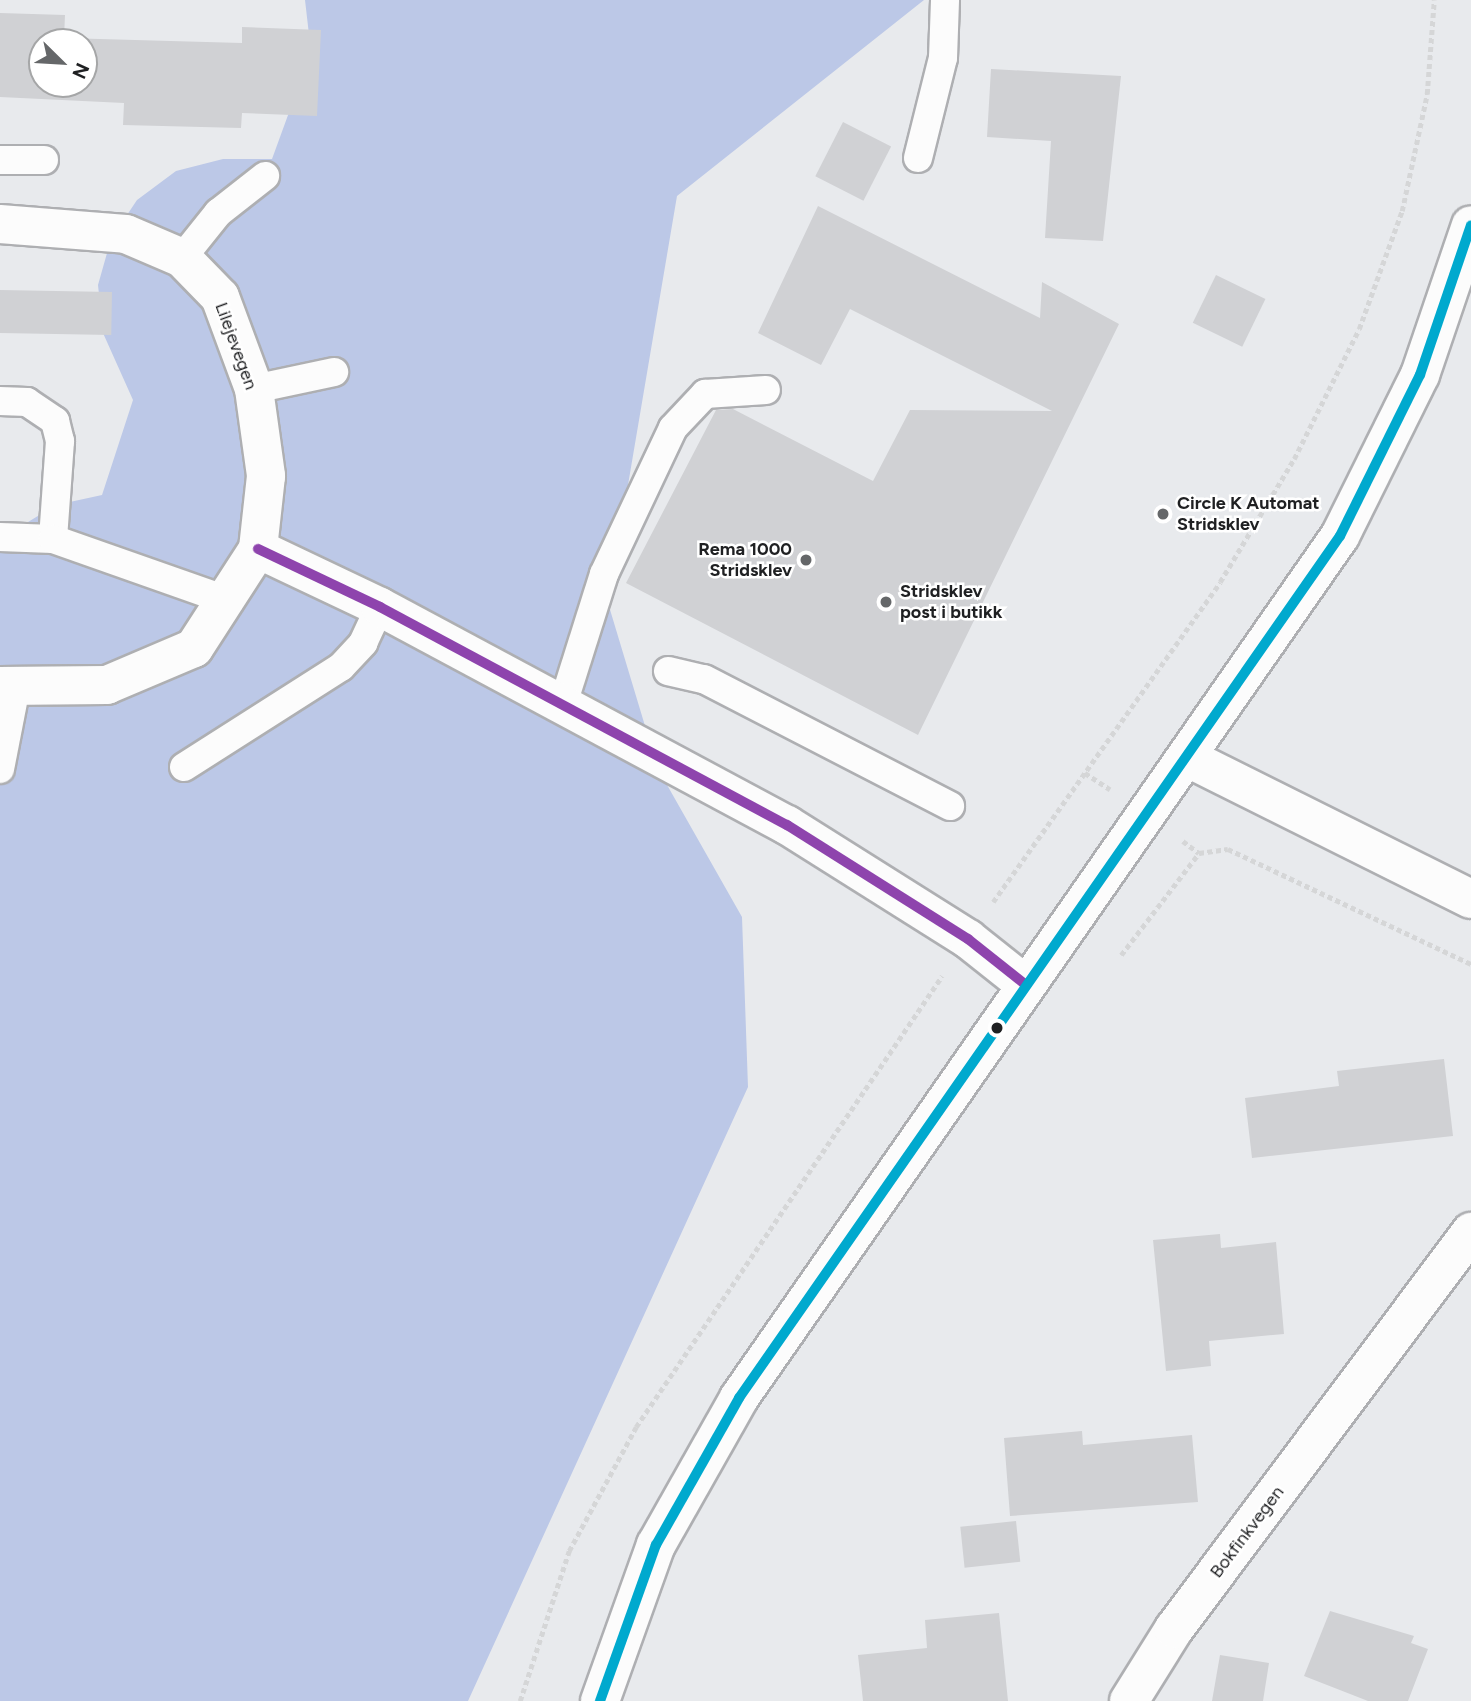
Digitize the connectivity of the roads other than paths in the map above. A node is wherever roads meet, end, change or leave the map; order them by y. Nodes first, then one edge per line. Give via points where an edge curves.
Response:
1 (945, 0) edge
2 (44, 159) dead end
3 (918, 159) dead end
4 (0, 160) edge
5 (265, 176) dead end
6 (0, 224) edge
7 (1471, 225) edge
8 (182, 258) junction
9 (334, 372) dead end
10 (254, 389) junction
11 (766, 390) dead end
12 (0, 401) edge
13 (0, 537) edge
14 (53, 539) junction
15 (258, 550) junction
16 (229, 601) junction
17 (380, 607) junction
18 (668, 671) dead end
19 (8, 686) edge
20 (563, 704) junction
21 (1188, 758) junction
22 (184, 767) dead end
23 (0, 769) edge
24 (950, 806) dead end
25 (1471, 899) edge
26 (1026, 985) junction
27 (1471, 1232) edge
28 (600, 1701) edge
29 (1129, 1701) edge

1 - 3 lane via 943,58
2 - 4 lane
5 - 8 lane via 218,213
6 - 8 street, Lilejevegen via 126,234
7 - 21 street via 1453,289 1390,444 1293,610
8 - 10 street, Lilejevegen via 220,297
9 - 10 lane
10 - 15 street, Lilejevegen via 266,476
11 - 20 lane via 705,394 673,428 604,574
12 - 14 lane via 27,402 55,421 60,441
13 - 14 lane
14 - 16 lane
15 - 16 street
15 - 17 street
16 - 19 street via 194,648 159,667 107,685
17 - 20 street
17 - 22 lane via 363,643 341,667
18 - 24 lane via 704,679
19 - 23 lane
20 - 26 street via 787,825 968,939
21 - 25 street
21 - 26 street
26 - 28 street via 688,1478 623,1626
27 - 29 street, Bokfinkvegen via 1174,1629

